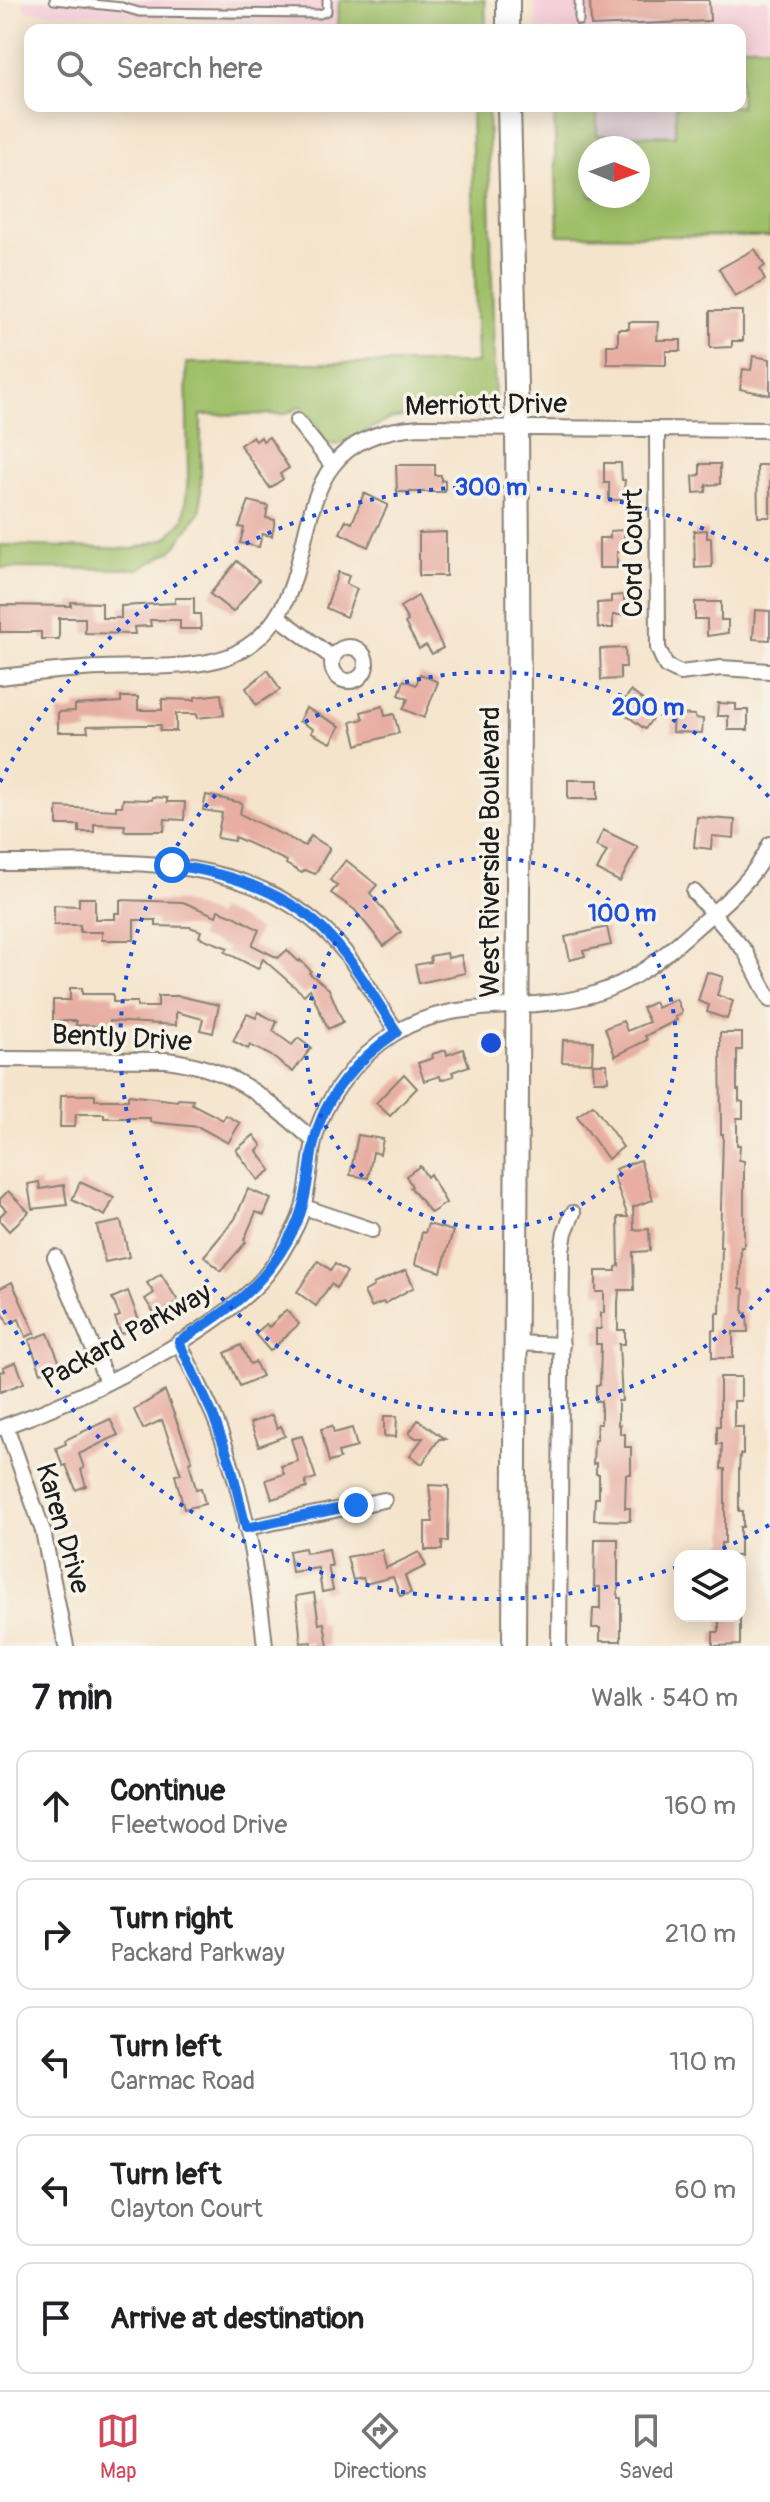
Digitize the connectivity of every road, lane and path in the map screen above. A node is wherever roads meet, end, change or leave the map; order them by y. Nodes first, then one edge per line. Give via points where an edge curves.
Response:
1 (54, 0) edge
2 (327, 0) edge
3 (508, 0) edge
4 (579, 0) edge
5 (579, 21) dead end
6 (508, 24) edge
7 (509, 112) edge
8 (297, 421) dead end
9 (517, 427) junction
10 (657, 430) junction
11 (770, 430) edge
12 (332, 465) junction
13 (277, 616) junction
14 (333, 658) dead end
15 (770, 671) edge
16 (0, 677) edge
17 (770, 844) edge
18 (0, 863) edge
19 (694, 892) dead end
20 (712, 913) junction
21 (770, 1000) edge
22 (519, 1005) junction
23 (397, 1032) junction
24 (0, 1059) edge
25 (314, 1141) junction
26 (304, 1207) junction
27 (573, 1213) dead end
28 (372, 1230) dead end
29 (55, 1257) dead end
30 (179, 1342) junction
31 (516, 1343) junction
32 (562, 1345) junction
33 (107, 1382) junction
34 (3, 1427) edge
35 (384, 1500) dead end
36 (246, 1528) junction
37 (66, 1646) edge
38 (265, 1646) edge
39 (514, 1646) edge
40 (559, 1646) edge

1 - 2 lane via 139,12 320,14 327,11
3 - 6 main road
4 - 5 lane
7 - 9 main road, West Riverside Boulevard
8 - 12 street
9 - 10 street, Merriott Drive
9 - 12 street, Merriott Drive via 397,429 363,442
9 - 22 main road, West Riverside Boulevard
10 - 11 street, Merriott Drive
10 - 15 street, Cord Court via 661,660 680,673 721,668
12 - 13 street, Merriott Drive via 312,502 295,580
13 - 14 street
13 - 16 street, Merriott Drive via 250,644 221,658
17 - 20 street, Packard Parkway via 750,877
18 - 23 street via 172,865 211,871 268,891 322,928
19 - 20 street
20 - 21 street via 745,951
20 - 22 street, Packard Parkway via 648,970 621,984 567,1000
22 - 23 street, Packard Parkway via 444,1013
22 - 31 main road, West Riverside Boulevard
23 - 25 street, Packard Parkway via 358,1064 337,1091
24 - 25 street, Bently Drive via 189,1063 233,1078
25 - 26 street, Packard Parkway
26 - 28 street
26 - 30 street, Packard Parkway via 278,1258 255,1288
27 - 32 street via 562,1250
29 - 33 street
30 - 33 street, Packard Parkway
30 - 36 street via 213,1415
31 - 32 street
31 - 39 main road, West Riverside Boulevard
32 - 40 street
33 - 34 street, Packard Parkway
34 - 37 street, Karen Drive via 43,1531
35 - 36 street
36 - 38 street

